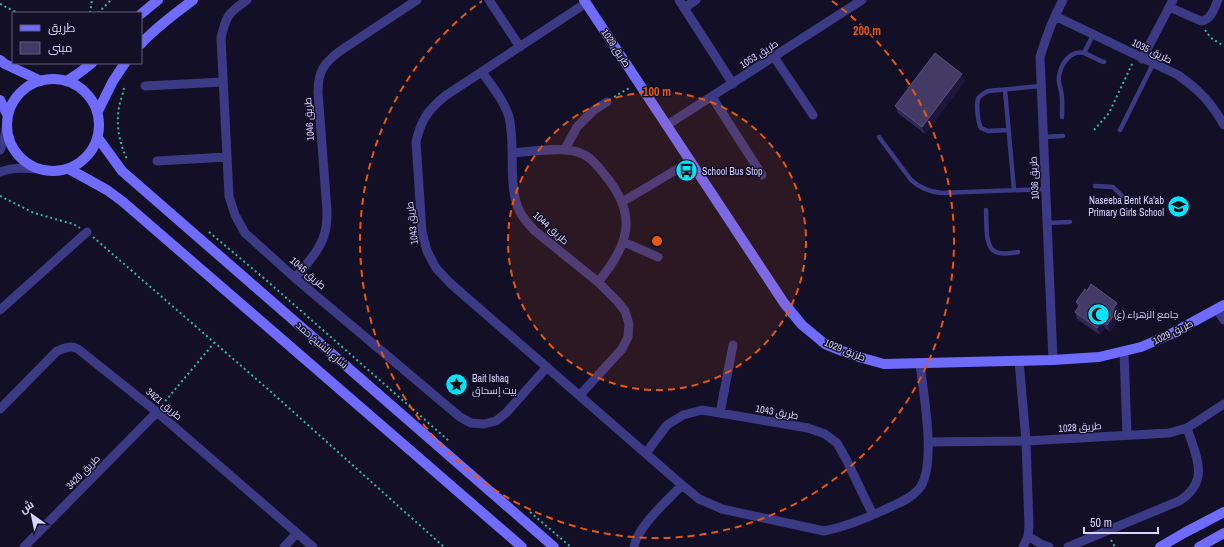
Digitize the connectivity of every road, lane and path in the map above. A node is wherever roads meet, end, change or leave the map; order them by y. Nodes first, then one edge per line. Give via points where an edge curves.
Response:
1 (92, 0) edge
2 (111, 0) edge
3 (158, 0) edge
4 (193, 0) edge
5 (247, 0) edge
6 (417, 0) edge
7 (489, 0) edge
8 (696, 0) edge
9 (862, 0) edge
10 (1063, 0) edge
11 (1218, 0) edge
12 (585, 2) edge
13 (0, 4) edge
14 (681, 4) edge
15 (1171, 4) edge
16 (16, 12) edge
17 (90, 12) edge
18 (99, 12) edge
19 (142, 13) edge
20 (1055, 16) junction
21 (1201, 21) junction
22 (1093, 35) junction
23 (142, 43) edge
24 (1224, 46) edge
25 (520, 47) junction
26 (1084, 53) junction
27 (774, 57) junction
28 (1139, 57) junction
29 (0, 60) edge
30 (1104, 62) dead end
31 (91, 64) edge
32 (124, 64) edge
33 (1153, 64) junction
34 (482, 72) junction
35 (41, 81) junction
36 (67, 81) junction
37 (224, 82) junction
38 (638, 82) junction
39 (733, 84) junction
40 (145, 86) dead end
41 (1041, 86) junction
42 (124, 88) dead end
43 (1006, 90) junction
44 (712, 97) junction
45 (0, 100) edge
46 (607, 102) joint
47 (1220, 108) edge
48 (98, 111) junction
49 (813, 115) dead end
50 (1062, 116) dead end
51 (7, 119) junction
52 (668, 125) junction
53 (1224, 125) edge
54 (1009, 130) junction
55 (1094, 130) dead end
56 (1120, 130) dead end
57 (1064, 136) dead end
58 (879, 137) dead end
59 (1044, 137) junction
60 (98, 138) junction
61 (565, 149) junction
62 (0, 150) edge
63 (512, 153) junction
64 (227, 157) junction
65 (157, 161) dead end
66 (691, 161) junction
67 (130, 164) dead end
68 (39, 169) junction
69 (69, 169) junction
70 (0, 172) edge
71 (762, 175) dead end
72 (1095, 186) dead end
73 (1014, 190) junction
74 (1046, 190) junction
75 (0, 196) edge
76 (1122, 196) dead end
77 (622, 202) junction
78 (986, 210) dead end
79 (1070, 222) dead end
80 (1047, 223) junction
81 (206, 229) dead end
82 (87, 232) junction
83 (624, 242) junction
84 (1018, 252) dead end
85 (658, 257) dead end
86 (295, 278) junction
87 (598, 282) junction
88 (1221, 307) edge
89 (0, 310) edge
90 (1224, 320) edge
91 (214, 343) junction
92 (733, 345) dead end
93 (1124, 352) junction
94 (1053, 360) junction
95 (1019, 361) junction
96 (920, 364) junction
97 (547, 367) junction
98 (580, 396) junction
99 (1224, 404) edge
100 (0, 409) edge
101 (157, 412) junction
102 (720, 413) junction
103 (1187, 428) junction
104 (1127, 435) junction
105 (1026, 441) junction
106 (929, 442) junction
107 (451, 443) dead end
108 (646, 453) junction
109 (682, 485) junction
110 (529, 511) dead end
111 (1224, 512) edge
112 (873, 515) junction
113 (298, 533) junction
114 (1224, 533) edge
115 (1028, 536) junction
116 (24, 547) edge
117 (284, 547) edge
118 (313, 547) edge
119 (444, 547) edge
120 (522, 547) edge
121 (554, 547) edge
122 (571, 547) edge
123 (634, 547) edge
124 (1024, 547) edge
125 (1049, 547) edge
126 (1068, 547) edge
127 (1160, 547) edge
128 (1199, 547) edge

1 - 17 path
2 - 18 path
3 - 19 main road
4 - 23 main road
5 - 37 street, طريق 1045 via 232,10 224,23
6 - 86 street, طريق 1046 via 340,51 322,68 318,92 326,227 322,242 314,256
7 - 25 street
8 - 14 street
9 - 27 street, طريق 1053
10 - 20 street, طريق 1036
11 - 21 street via 1209,18
12 - 25 street, طريق 1043
12 - 38 main road, طريق 1029
13 - 16 path
14 - 39 street
15 - 21 street
15 - 28 street
20 - 22 street, طريق 1035
20 - 41 street, طريق 1036 via 1040,57
21 - 24 path via 1211,38
22 - 26 lane
22 - 28 street, طريق 1035
25 - 34 street, طريق 1043
26 - 30 lane
26 - 50 lane via 1071,55 1060,70
27 - 39 street, طريق 1053
27 - 49 street
28 - 33 street, طريق 1035
28 - 55 path via 1109,113
29 - 35 main road
31 - 36 main road
32 - 48 main road
33 - 47 street, طريق 1035 via 1178,75
33 - 56 lane
34 - 63 street, طريق 1044 via 505,107 510,126
34 - 97 street, طريق 1043 via 434,105 419,128 416,142 422,232 427,251 436,268
35 - 36 main road
35 - 51 main road via 21,92 14,101
36 - 48 main road via 86,92
37 - 40 street
37 - 64 street, طريق 1045
38 - 46 path
38 - 52 main road, طريق 1029
39 - 44 street, طريق 1053
41 - 43 lane
41 - 59 street, طريق 1036
42 - 67 path via 119,106 118,125 120,143
43 - 54 lane
43 - 54 lane via 988,91 980,95 978,122 981,128 988,131
44 - 52 street, طريق 1053
44 - 71 street
45 - 51 main road
46 - 61 street via 594,110 577,127
47 - 53 street, طريق 1035
48 - 60 main road
51 - 62 street
51 - 68 main road via 12,146 28,164
52 - 66 main road, طريق 1029
54 - 73 lane
57 - 59 lane
58 - 73 lane via 911,180 929,191 942,193
59 - 74 street, طريق 1036
60 - 69 main road via 87,157
60 - 121 main road, شارع الشيخ حمد via 122,171
61 - 63 street
61 - 77 street via 590,158 613,184
63 - 87 street, طريق 1044 via 515,198 526,222
64 - 65 street
64 - 86 street, طريق 1045 via 229,196 235,215 245,233
66 - 77 street
66 - 96 main road, طريق 1029 via 784,304 802,325 825,344 852,355 884,364
68 - 69 main road
68 - 70 street via 23,168
69 - 120 main road via 122,201
72 - 76 lane via 1113,187
73 - 74 lane
74 - 80 street, طريق 1036
75 - 82 path via 34,213 73,224
77 - 83 street via 627,222
78 - 84 lane via 990,248 997,253
79 - 80 lane
80 - 94 street, طريق 1036
81 - 107 path
82 - 89 street
82 - 91 path
83 - 85 street
83 - 87 street via 611,267
86 - 97 street, طريق 1045 via 460,417 471,423 484,424 496,421
87 - 98 street, طريق 1044 via 625,311 629,324 628,337 622,349
88 - 90 street
88 - 93 main road, طريق 1029 via 1169,335
91 - 101 path
91 - 119 path
92 - 102 street
93 - 94 main road, طريق 1029 via 1099,357
93 - 104 street
94 - 95 main road, طريق 1029
95 - 96 main road, طريق 1029
95 - 105 street
96 - 106 street, طريق 1043
97 - 98 street, طريق 1043
98 - 108 street, طريق 1043
99 - 103 street, طريق 1028
100 - 101 street, طريق 3421 via 57,351 73,346
101 - 113 street, طريق 3421
101 - 116 street, طريق 3420
102 - 108 street, طريق 1043 via 702,410 683,415 668,425
102 - 112 street, طريق 1043 via 808,428 825,434 837,443
103 - 104 street, طريق 1028 via 1169,433
103 - 126 street via 1199,470 1193,489 1187,496
104 - 105 street, طريق 1028
105 - 106 street, طريق 1028
105 - 115 street
106 - 112 street, طريق 1043 via 929,461 919,489 906,500
108 - 109 street, طريق 1043
109 - 112 street, طريق 1043 via 699,499 722,508 824,531
109 - 123 street via 640,530
110 - 122 path
111 - 127 main road
113 - 117 street
113 - 118 street, طريق 3421
114 - 128 main road
115 - 124 street
115 - 125 street

